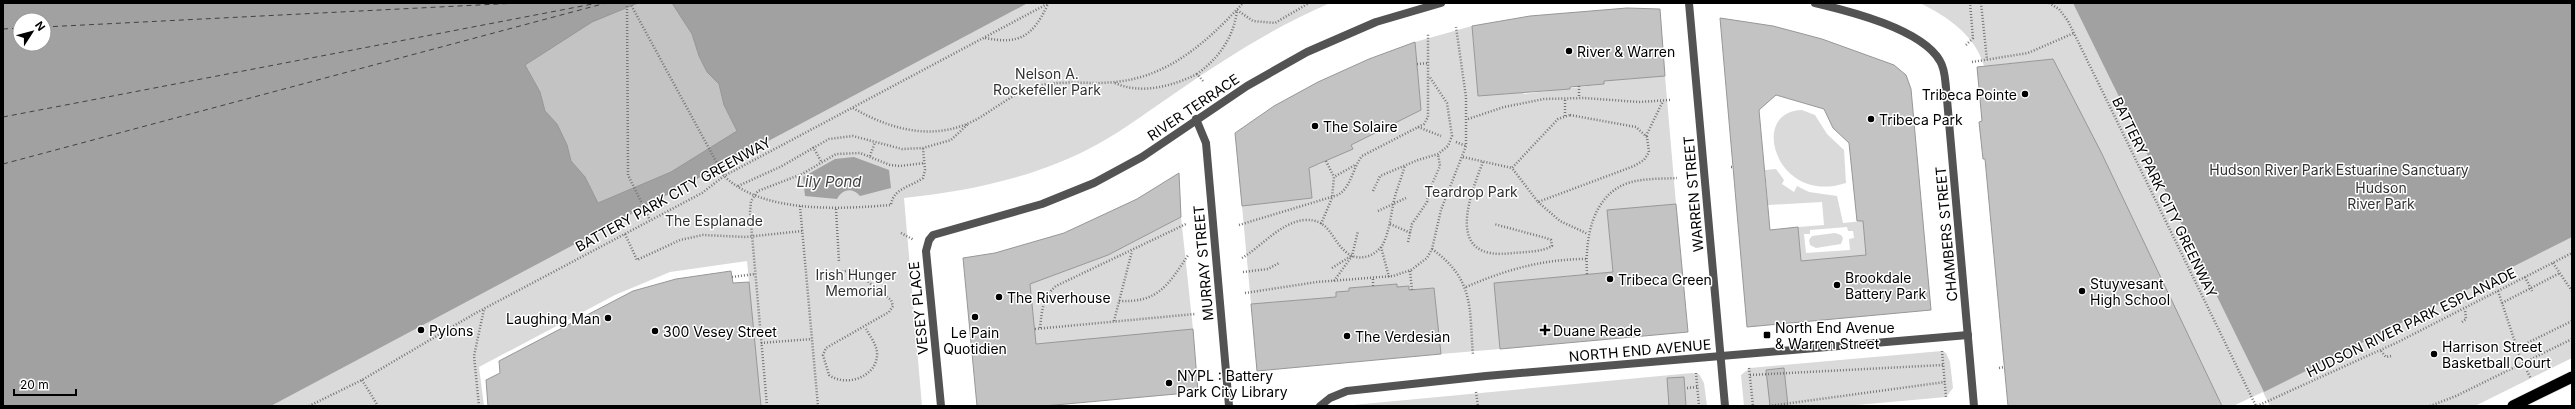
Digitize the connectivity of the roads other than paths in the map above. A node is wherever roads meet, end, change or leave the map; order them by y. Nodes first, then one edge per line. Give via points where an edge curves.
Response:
1 (1441, 3) edge
2 (1689, 3) edge
3 (1816, 3) edge
4 (1196, 119) junction
5 (958, 227) joint
6 (1968, 335) junction
7 (1720, 356) junction
8 (2572, 377) edge
9 (941, 406) edge
10 (1229, 406) edge
11 (1320, 406) edge
12 (1725, 406) edge
13 (1974, 406) edge
14 (2513, 406) edge

1 - 4 street, RIVER TERRACE via 1376,22 1307,52
2 - 7 street, WARREN STREET
3 - 6 street, CHAMBERS STREET via 1904,32 1921,42 1940,61 1946,88
4 - 5 street, RIVER TERRACE via 1142,157 1094,183 1042,204
4 - 10 street, MURRAY STREET via 1206,143
5 - 9 street, VESEY PLACE via 933,235 926,251
6 - 7 street, NORTH END AVENUE
6 - 13 street, CHAMBERS STREET
7 - 11 street, NORTH END AVENUE via 1347,391 1330,398
7 - 12 street, WARREN STREET
8 - 14 highway

